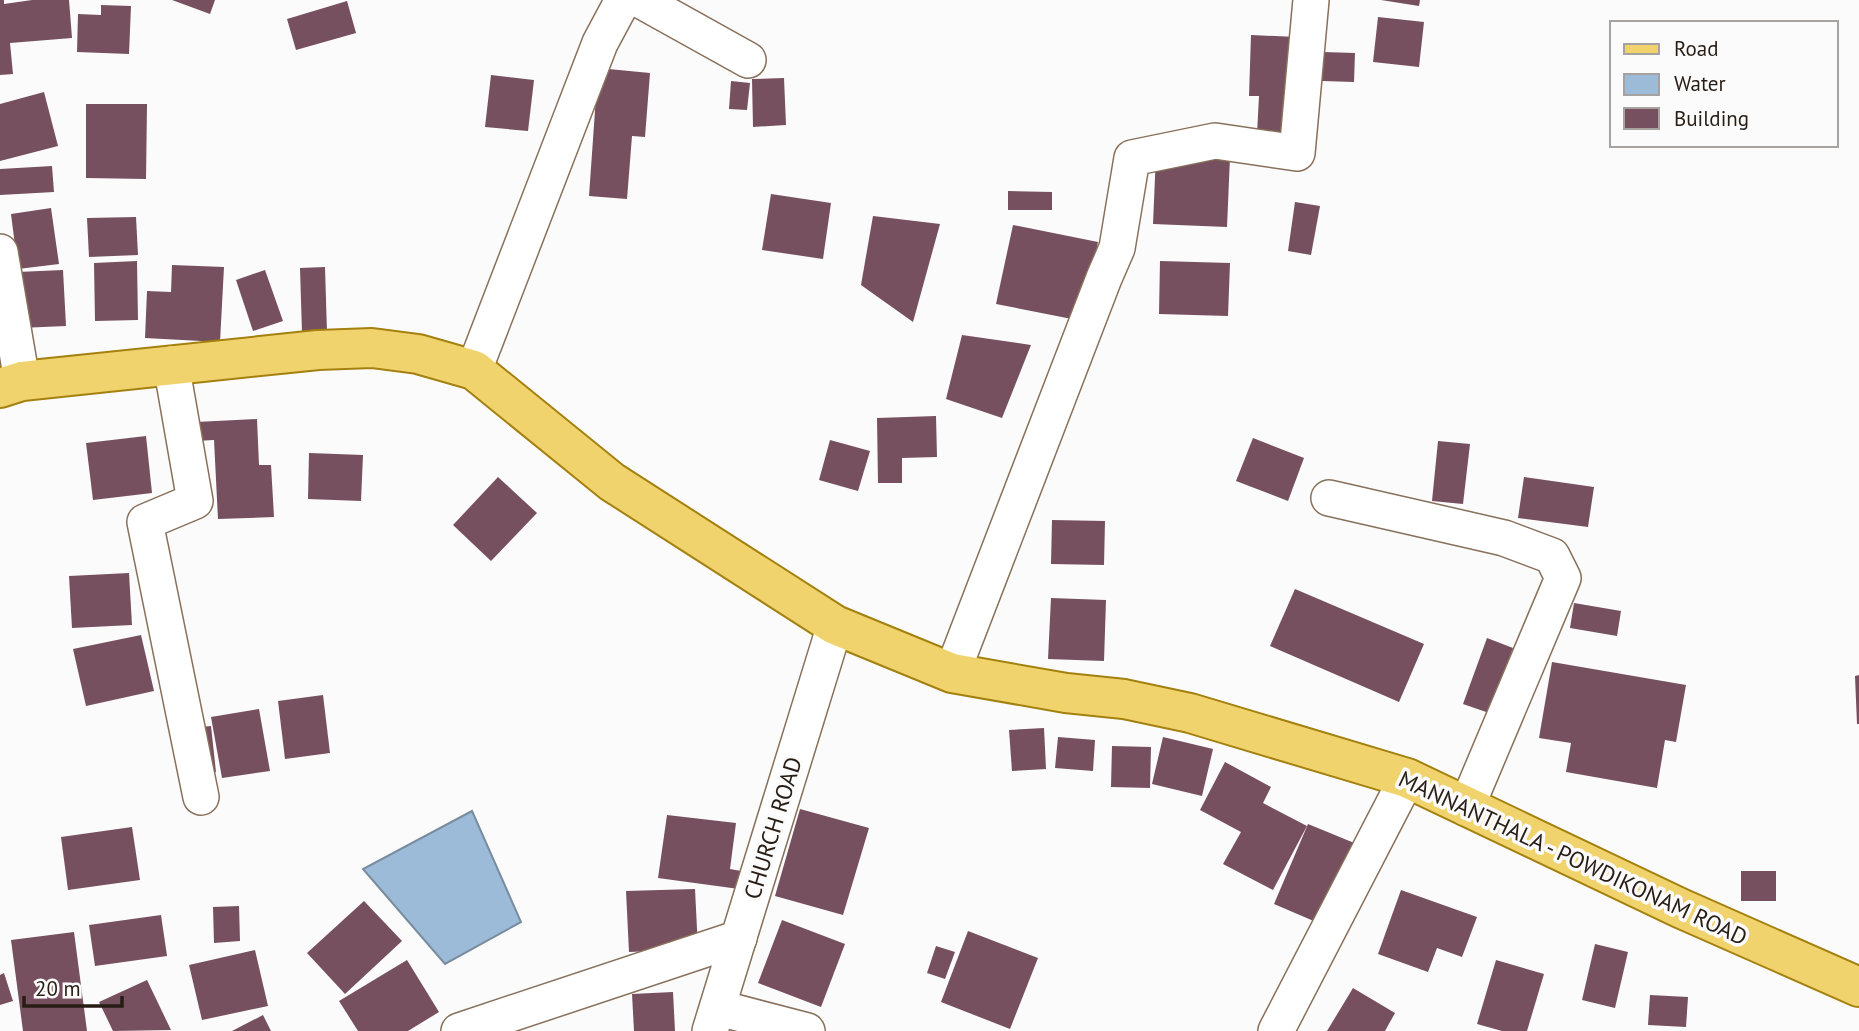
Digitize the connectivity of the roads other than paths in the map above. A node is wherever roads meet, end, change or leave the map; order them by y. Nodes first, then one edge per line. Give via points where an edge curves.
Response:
1 (623, 0) edge
2 (640, 0) edge
3 (1311, 0) edge
4 (748, 60) dead end
5 (0, 252) edge
6 (171, 364) junction
7 (474, 370) junction
8 (11, 384) edge
9 (1329, 498) dead end
10 (835, 625) junction
11 (953, 673) junction
12 (1407, 778) junction
13 (201, 797) dead end
14 (1466, 808) junction
15 (739, 938) junction
16 (1859, 987) edge
17 (714, 1020) edge
18 (459, 1031) edge
19 (807, 1031) edge
20 (1276, 1031) edge

1 - 7 street via 600,43
2 - 4 street
3 - 11 street via 1297,153 1215,141 1132,158 1117,248
5 - 8 street
6 - 7 main road, MANNANTHALA - POWDIKONAM ROAD via 372,348 418,354
6 - 8 main road, MANNANTHALA - POWDIKONAM ROAD
6 - 13 street via 195,501 145,522
7 - 10 main road, MANNANTHALA - POWDIKONAM ROAD via 612,482
9 - 14 street via 1504,538 1552,556 1563,578
10 - 11 main road, MANNANTHALA - POWDIKONAM ROAD
10 - 15 street, CHURCH ROAD
11 - 12 main road, MANNANTHALA - POWDIKONAM ROAD via 1190,713
12 - 14 main road, MANNANTHALA - POWDIKONAM ROAD
12 - 20 street
14 - 16 main road, MANNANTHALA - POWDIKONAM ROAD
15 - 17 street, CHURCH ROAD
15 - 18 street
17 - 19 street

